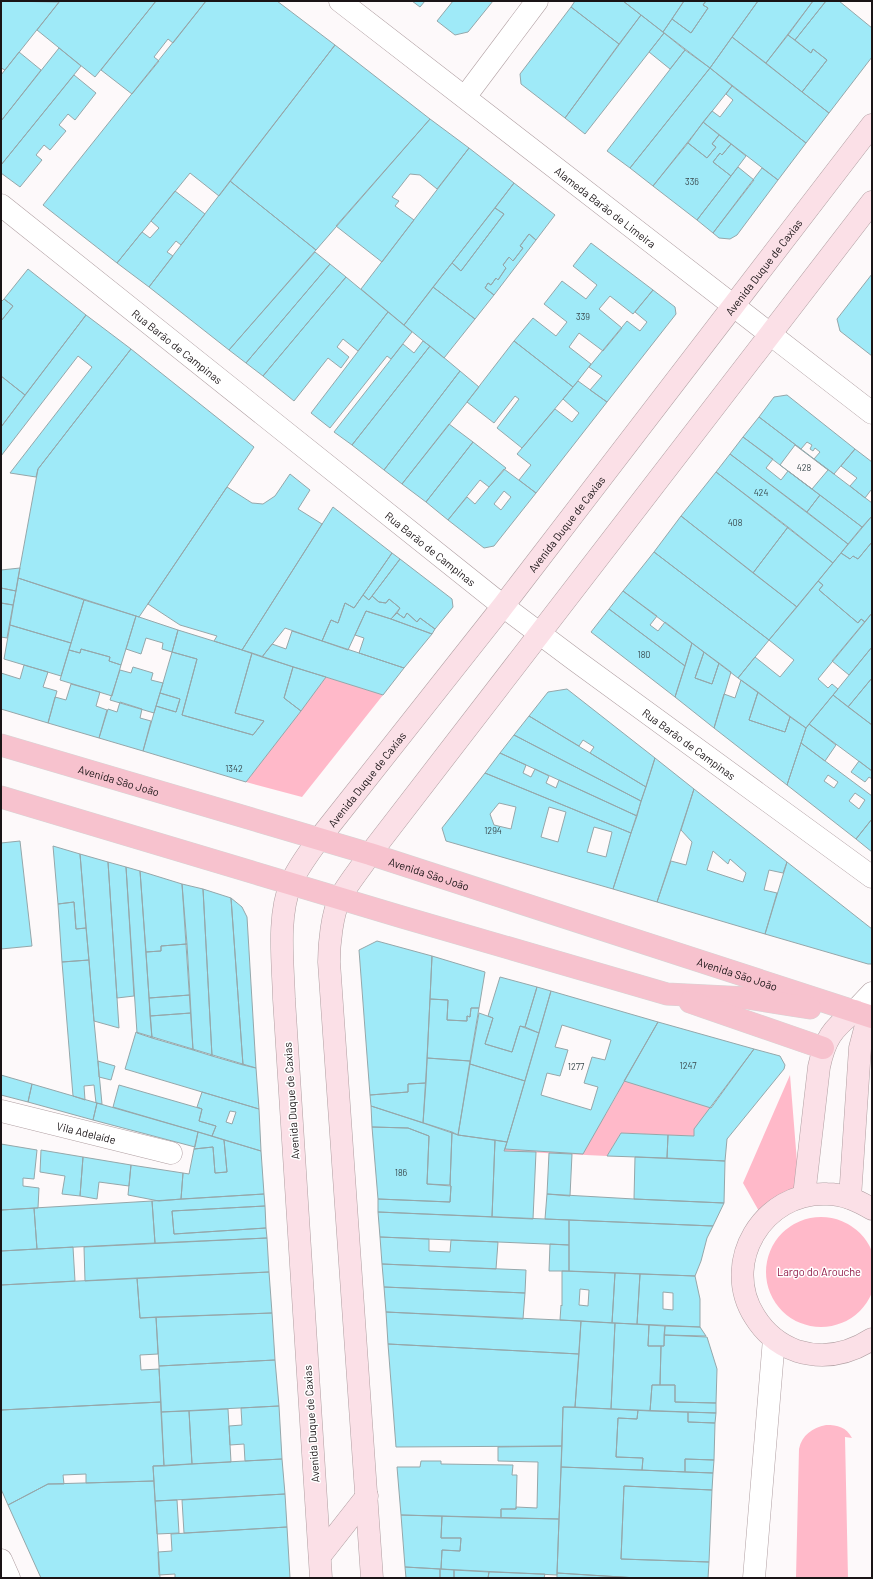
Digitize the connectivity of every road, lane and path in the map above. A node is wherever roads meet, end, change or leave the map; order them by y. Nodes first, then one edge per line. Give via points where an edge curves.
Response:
1 (340, 1) edge
2 (537, 1) edge
3 (465, 98) junction
4 (872, 125) edge
5 (872, 202) edge
6 (1, 205) edge
7 (733, 305) junction
8 (770, 334) junction
9 (872, 413) edge
10 (503, 606) junction
11 (539, 633) junction
12 (1, 745) edge
13 (1, 797) edge
14 (319, 839) junction
15 (370, 854) junction
16 (872, 877) edge
17 (291, 884) junction
18 (340, 899) junction
19 (872, 993) edge
20 (667, 994) junction
21 (866, 1015) edge
22 (823, 1048) junction
23 (1, 1111) edge
24 (171, 1152) dead end
25 (804, 1196) junction
26 (850, 1198) junction
27 (872, 1210) edge
28 (774, 1339) junction
29 (869, 1345) edge
30 (367, 1496) junction
31 (320, 1556) junction
32 (1, 1560) edge
33 (9, 1578) edge
34 (321, 1578) edge
35 (372, 1578) edge
36 (754, 1578) edge

1 - 3 street, Alameda Barão de Limeira
2 - 3 street
3 - 7 street, Alameda Barão de Limeira
4 - 7 main road, Avenida Duque de Caxias
5 - 8 main road
6 - 10 street, Rua Barão de Campinas
7 - 8 street, Alameda Barão de Limeira
7 - 10 main road, Avenida Duque de Caxias
8 - 9 street, Alameda Barão de Limeira
8 - 11 main road
10 - 11 street, Rua Barão de Campinas
10 - 14 main road, Avenida Duque de Caxias
11 - 15 main road
11 - 16 street, Rua Barão de Campinas
12 - 14 main road, Avenida São João
13 - 17 main road, Avenida São João
14 - 15 main road, Avenida São João
14 - 17 main road, Avenida Duque de Caxias via 304,859
15 - 18 main road
15 - 21 main road, Avenida São João
17 - 18 main road, Avenida São João
17 - 31 main road, Avenida Duque de Caxias via 284,910 284,999
18 - 20 main road, Avenida São João
18 - 30 main road via 333,922 329,962
19 - 21 street
20 - 21 main road, Avenida São João via 747,998
20 - 22 main road
21 - 22 main road via 834,1029
21 - 26 main road via 860,1048
22 - 25 main road via 818,1067
23 - 24 street, Vila Adelaíde
25 - 26 main road via 827,1194
25 - 28 main road via 783,1204 765,1218 752,1237 744,1258 743,1281 748,1303 758,1322
26 - 27 main road
28 - 29 main road via 792,1349 818,1355 846,1352
28 - 36 street
30 - 31 main road
30 - 35 main road
31 - 34 main road, Avenida Duque de Caxias
32 - 33 street

